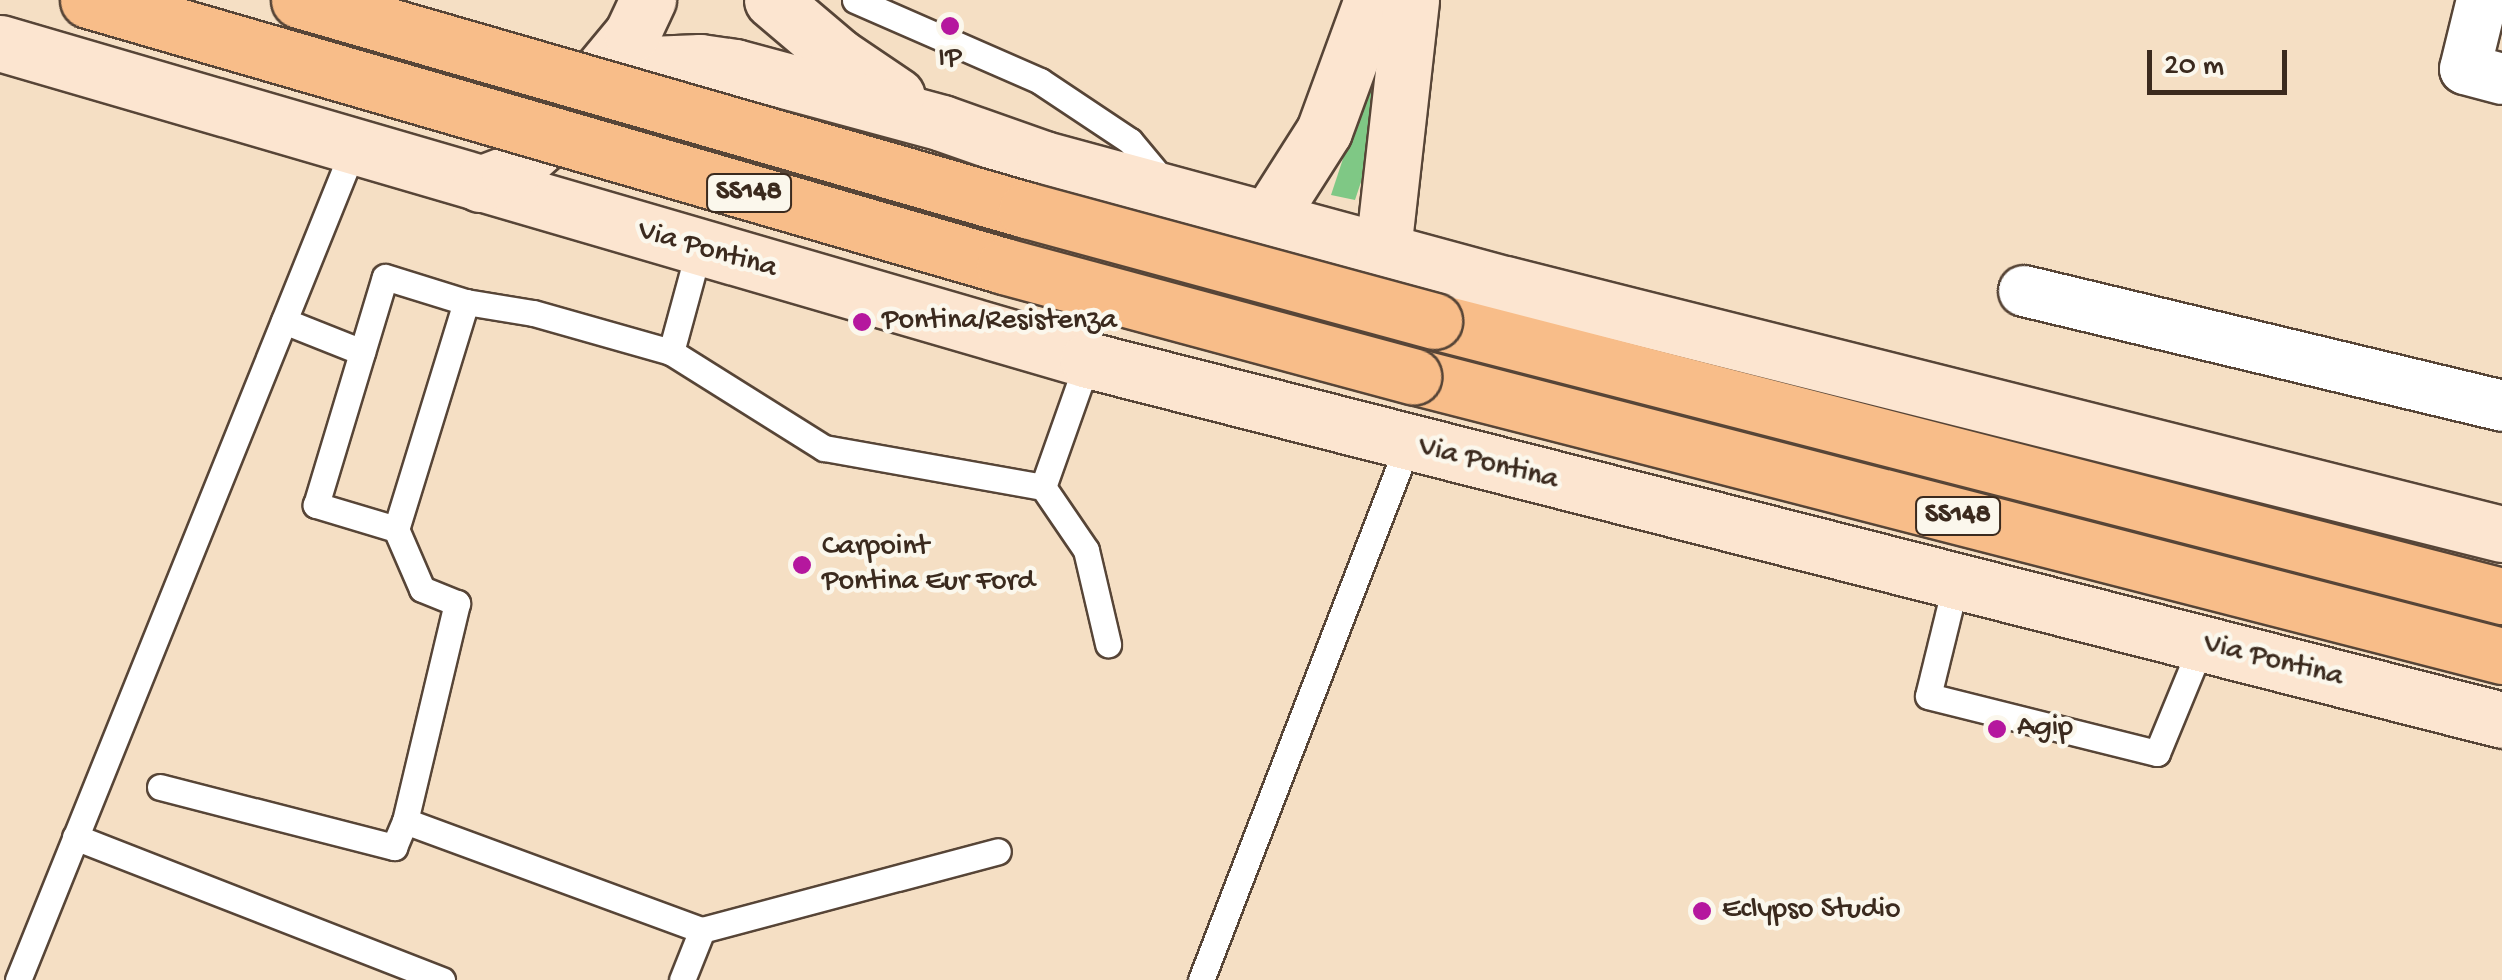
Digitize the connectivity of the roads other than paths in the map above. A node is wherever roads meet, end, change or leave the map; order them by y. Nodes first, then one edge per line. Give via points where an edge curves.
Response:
1 (88, 0) edge
2 (202, 0) edge
3 (298, 0) edge
4 (648, 0) edge
5 (772, 0) edge
6 (855, 0) edge
7 (1372, 0) edge
8 (1411, 0) edge
9 (2482, 0) edge
10 (0, 43) edge
11 (2502, 79) edge
12 (579, 98) junction
13 (942, 123) junction
14 (271, 124) junction
15 (354, 148) junction
16 (480, 184) junction
17 (1175, 195) junction
18 (592, 217) junction
19 (1268, 219) junction
20 (699, 250) junction
21 (1383, 250) junction
22 (2024, 291) dead end
23 (466, 302) junction
24 (284, 321) junction
25 (362, 352) junction
26 (671, 352) junction
27 (1088, 360) junction
28 (2502, 406) edge
29 (1408, 444) junction
30 (1043, 487) junction
31 (396, 529) junction
32 (2502, 534) edge
33 (1956, 582) junction
34 (2502, 596) edge
35 (1108, 644) dead end
36 (2202, 644) junction
37 (2502, 656) edge
38 (2502, 720) edge
39 (160, 787) dead end
40 (406, 822) junction
41 (74, 837) junction
42 (998, 850) dead end
43 (702, 930) junction
44 (18, 980) edge
45 (442, 980) edge
46 (682, 980) edge
47 (1201, 980) edge

1 - 37 highway, Via Pontina / SS148, bridge via 947,250
2 - 14 street
3 - 34 highway, SS148, bridge via 1434,321
4 - 12 street via 632,34
5 - 13 street via 838,56
6 - 17 lane via 1040,81 1130,141
7 - 19 street via 1324,132
8 - 21 street
9 - 11 street via 2465,70
10 - 14 street, Via Pontina
12 - 13 street via 650,64 715,64
12 - 16 street via 522,162
12 - 18 street via 562,170 576,202
13 - 17 street
14 - 15 street, Via Pontina
15 - 16 street, Via Pontina
15 - 24 lane
16 - 18 street, Via Pontina
17 - 19 street
18 - 20 street, Via Pontina
19 - 21 street
20 - 26 lane
20 - 27 street, Via Pontina
21 - 32 street
22 - 28 street
23 - 25 lane via 385,277
23 - 26 lane
23 - 31 lane
24 - 25 lane
24 - 41 lane
25 - 31 lane via 316,504
26 - 30 lane via 824,448
27 - 29 street, Via Pontina
27 - 30 lane
29 - 33 street, Via Pontina
29 - 47 lane
30 - 35 lane via 1086,550
31 - 40 lane via 422,589 458,603
33 - 36 street, Via Pontina
33 - 36 lane via 1928,696 2157,754
36 - 38 street, Via Pontina
39 - 40 lane via 394,847
40 - 43 lane
41 - 44 lane
41 - 45 lane
42 - 43 lane
43 - 46 lane

